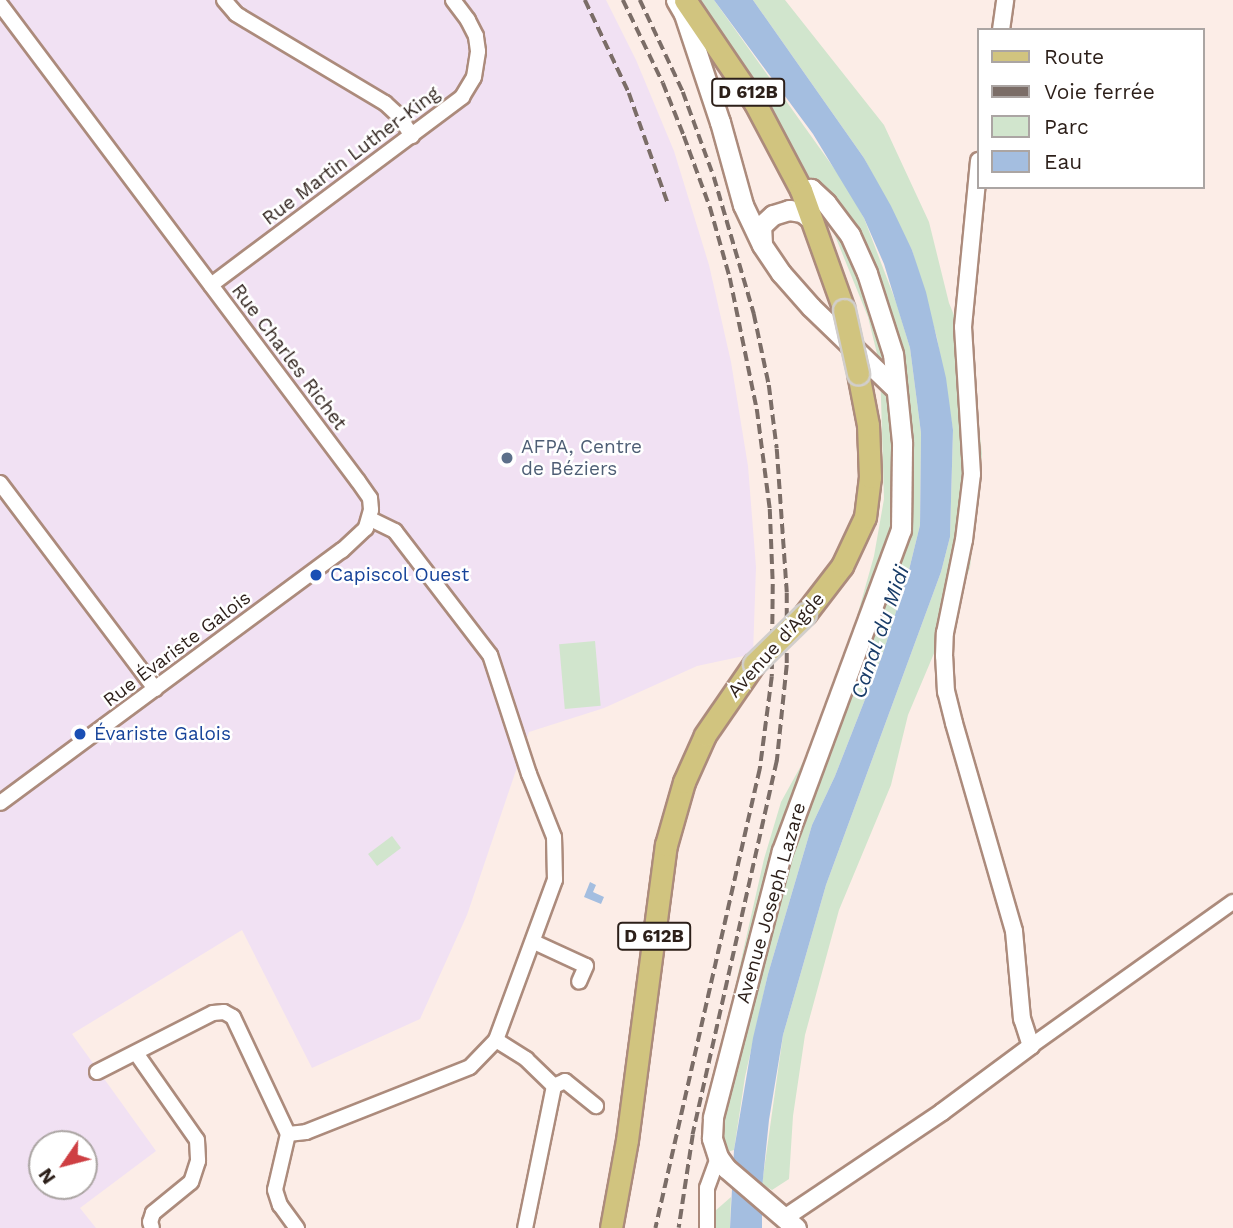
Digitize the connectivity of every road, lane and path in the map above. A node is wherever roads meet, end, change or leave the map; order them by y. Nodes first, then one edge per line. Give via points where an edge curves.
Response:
1 (224, 0) edge
2 (453, 0) edge
3 (676, 0) edge
4 (685, 0) edge
5 (1005, 0) edge
6 (0, 4) edge
7 (1001, 28) edge
8 (412, 136) junction
9 (978, 171) edge
10 (801, 190) junction
11 (812, 220) junction
12 (762, 245) junction
13 (211, 285) junction
14 (896, 389) junction
15 (0, 483) edge
16 (370, 519) junction
17 (155, 689) junction
18 (0, 803) edge
19 (1233, 902) edge
20 (534, 942) junction
21 (579, 982) dead end
22 (496, 1040) junction
23 (1031, 1046) junction
24 (136, 1054) junction
25 (97, 1072) dead end
26 (554, 1086) junction
27 (596, 1106) dead end
28 (288, 1134) junction
29 (722, 1163) junction
30 (786, 1218) edge
31 (152, 1228) edge
32 (297, 1228) edge
33 (526, 1228) edge
34 (611, 1228) edge
35 (707, 1228) edge

1 - 8 street via 236,14 385,103
2 - 8 street, Rue Martin Luther-King via 476,36 474,78 462,97
3 - 12 main road via 720,122 743,205
4 - 10 main road, D 612B via 755,103
5 - 7 street
6 - 13 street, Rue Charles Richet
8 - 13 street, Rue Martin Luther-King
9 - 23 street via 963,327 972,474 945,633 946,692 1014,931 1022,1019
10 - 11 main road, Avenue d'Agde / D 612B
10 - 14 main road, Avenue Joseph Lazare via 811,189 850,235 893,354
11 - 12 main road via 789,210 773,215 761,226
11 - 34 main road, Avenue d'Agde / D 612B, bridge via 844,310 868,425 870,477 865,517 842,566 805,614 754,664 705,735 684,782 666,845
12 - 14 main road via 811,307
13 - 16 street, Rue Charles Richet via 370,498
14 - 29 main road, Avenue Joseph Lazare via 902,442 901,530 782,851 713,1117 712,1138
15 - 17 street
16 - 17 street, Rue Évariste Galois via 342,550
16 - 20 street via 395,531 490,655 554,837 555,880
17 - 18 street, Rue Évariste Galois
19 - 23 street
20 - 21 street via 586,966
20 - 22 street
22 - 26 street via 526,1059
22 - 28 street via 470,1067 306,1132
23 - 30 street
24 - 25 street
24 - 28 street via 213,1013 225,1012 233,1017
24 - 31 street via 197,1140 198,1161 191,1182 153,1213
26 - 27 street via 565,1081
26 - 33 street
28 - 32 street via 275,1190
29 - 30 main road
29 - 35 street via 707,1188

